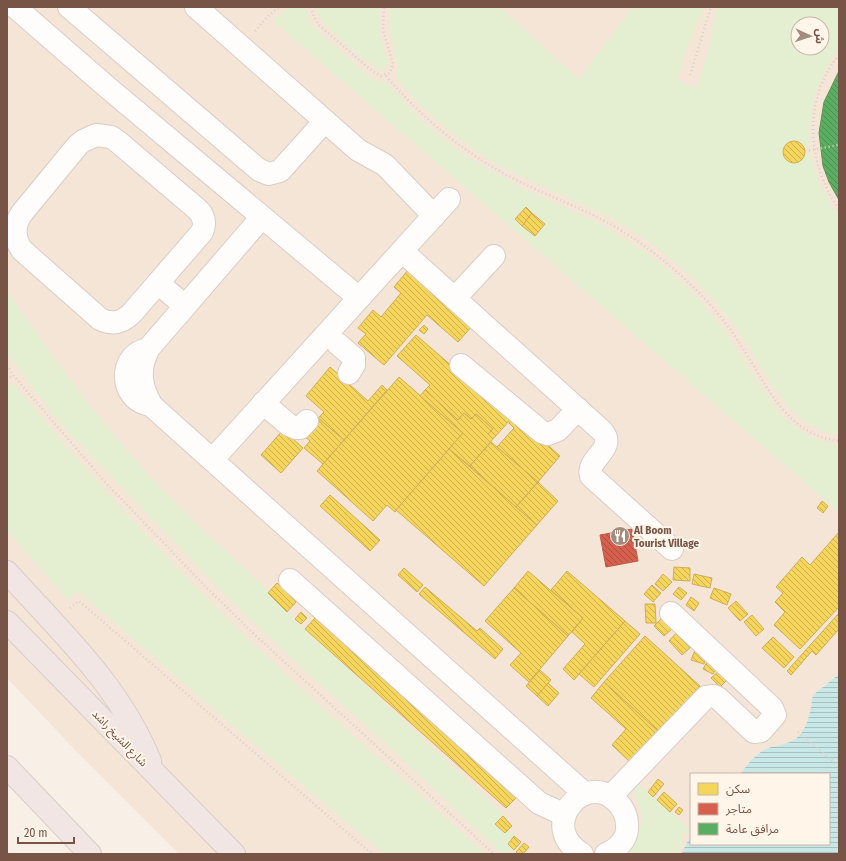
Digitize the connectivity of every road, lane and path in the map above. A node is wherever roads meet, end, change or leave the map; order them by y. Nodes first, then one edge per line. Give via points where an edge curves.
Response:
1 (15, 7) edge
2 (69, 7) edge
3 (196, 7) edge
4 (279, 7) edge
5 (310, 7) edge
6 (384, 7) edge
7 (711, 7) edge
8 (242, 47) junction
9 (839, 55) edge
10 (131, 61) junction
11 (690, 75) dead end
12 (386, 76) junction
13 (107, 87) junction
14 (325, 120) junction
15 (839, 146) edge
16 (814, 150) junction
17 (805, 151) dead end
18 (449, 199) dead end
19 (839, 208) edge
20 (434, 216) junction
21 (262, 217) junction
22 (402, 251) junction
23 (494, 256) dead end
24 (158, 283) junction
25 (455, 298) junction
26 (353, 305) junction
27 (185, 306) junction
28 (338, 344) junction
29 (7, 365) edge
30 (461, 365) dead end
31 (349, 373) dead end
32 (13, 375) junction
33 (289, 375) junction
34 (7, 380) edge
35 (263, 403) junction
36 (578, 409) junction
37 (308, 421) dead end
38 (839, 441) edge
39 (213, 459) junction
40 (672, 549) dead end
41 (7, 572) edge
42 (290, 580) dead end
43 (70, 608) dead end
44 (671, 613) dead end
45 (7, 622) edge
46 (798, 732) dead end
47 (7, 767) edge
48 (839, 767) edge
49 (155, 774) junction
50 (585, 794) junction
51 (611, 796) junction
52 (565, 815) junction
53 (90, 854) edge
54 (234, 854) edge
55 (372, 854) edge
56 (494, 854) edge
57 (582, 854) edge
58 (606, 854) edge

1 - 13 lane
2 - 10 lane
3 - 8 lane
4 - 8 path via 267,16
5 - 12 path via 314,17 326,31 377,75
6 - 12 path via 383,30 393,64 393,69
7 - 11 path
8 - 14 lane
9 - 16 path via 828,71 817,101 814,117
10 - 13 lane
10 - 14 lane via 264,173 280,171
12 - 38 path via 422,114 468,152 526,185 603,220 668,264 723,320 784,412 807,430
13 - 21 lane
14 - 20 lane via 358,150 385,165
15 - 16 path
16 - 17 path
16 - 19 path via 824,183
18 - 20 lane
20 - 22 lane
21 - 26 lane
21 - 27 lane
22 - 25 lane
22 - 26 lane
23 - 25 lane
24 - 24 lane via 202,232 203,217 197,209 117,141 104,135 90,137 78,146 18,218 15,232 18,246 105,321 117,322 128,318
24 - 27 lane
25 - 36 lane
26 - 28 lane via 345,334
26 - 33 lane
27 - 39 lane via 149,348 140,351 130,361 126,383 135,398 152,406
28 - 31 lane via 354,358 354,365
28 - 33 lane via 308,376 299,378
29 - 32 path
30 - 36 lane via 542,432 548,434 558,430
32 - 34 path
32 - 56 path via 106,483 204,585 266,646
33 - 35 lane
35 - 37 lane via 293,427 300,428
35 - 39 lane
36 - 40 lane via 607,438 605,447 591,466 591,476
39 - 50 lane
41 - 49 highway via 109,686 140,737
42 - 52 lane via 539,803
43 - 55 path via 79,601
44 - 51 lane via 772,708 775,715 761,731 754,732 718,698 706,698
45 - 49 highway, شارع الشيخ راشد
46 - 48 path
47 - 53 highway
49 - 54 highway, شارع الشيخ راشد
50 - 51 lane via 598,792
50 - 52 lane via 573,800
51 - 58 lane via 621,805 627,818 626,832 621,844
52 - 57 lane via 562,824 565,837 572,848

